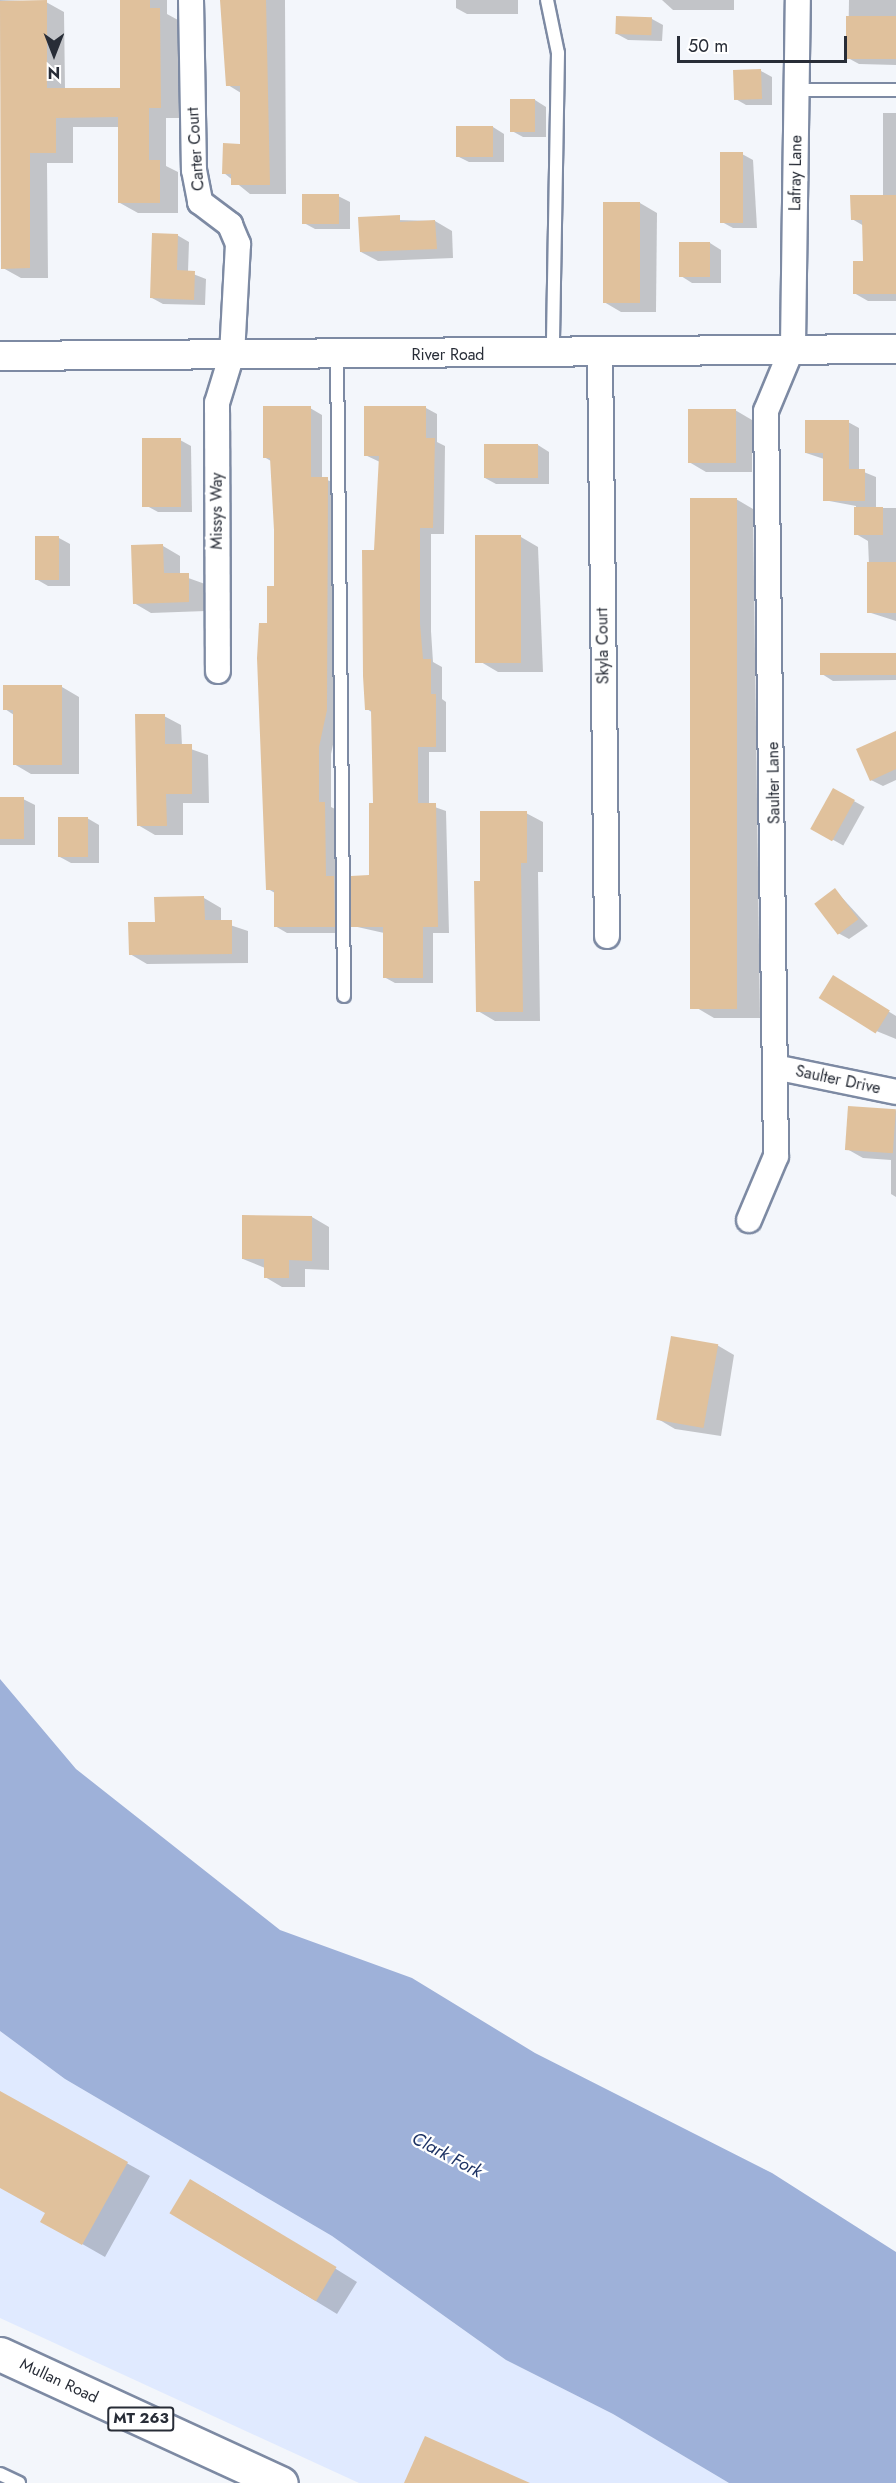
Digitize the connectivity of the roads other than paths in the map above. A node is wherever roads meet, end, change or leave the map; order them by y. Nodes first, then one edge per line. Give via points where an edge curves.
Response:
1 (191, 0) edge
2 (546, 0) edge
3 (798, 0) edge
4 (798, 90) junction
5 (896, 90) edge
6 (793, 346) junction
7 (896, 349) edge
8 (231, 354) junction
9 (337, 355) junction
10 (0, 356) edge
11 (552, 356) junction
12 (600, 356) junction
13 (218, 672) dead end
14 (607, 936) dead end
15 (344, 996) dead end
16 (779, 1068) junction
17 (896, 1092) edge
18 (749, 1220) dead end
19 (1, 2359) edge
20 (0, 2474) edge
21 (19, 2483) edge
22 (281, 2483) edge

1 - 8 street, Carter Court via 194,170 200,202 230,225 238,244
2 - 11 lane via 558,53
3 - 4 street, Lafray Lane
4 - 5 lane
4 - 6 street, Lafray Lane
6 - 7 street, River Road
6 - 12 street, River Road
6 - 16 street, Saulter Lane via 766,411
8 - 9 street, River Road
8 - 10 street, River Road
8 - 13 street, Missys Way via 217,403
9 - 11 street, River Road
9 - 15 lane
11 - 12 street, River Road
12 - 14 street, Skyla Court
16 - 17 street, Saulter Drive
16 - 18 street, Saulter Lane via 776,1156
19 - 22 main road, Mullan Road / MT 263
20 - 21 lane

